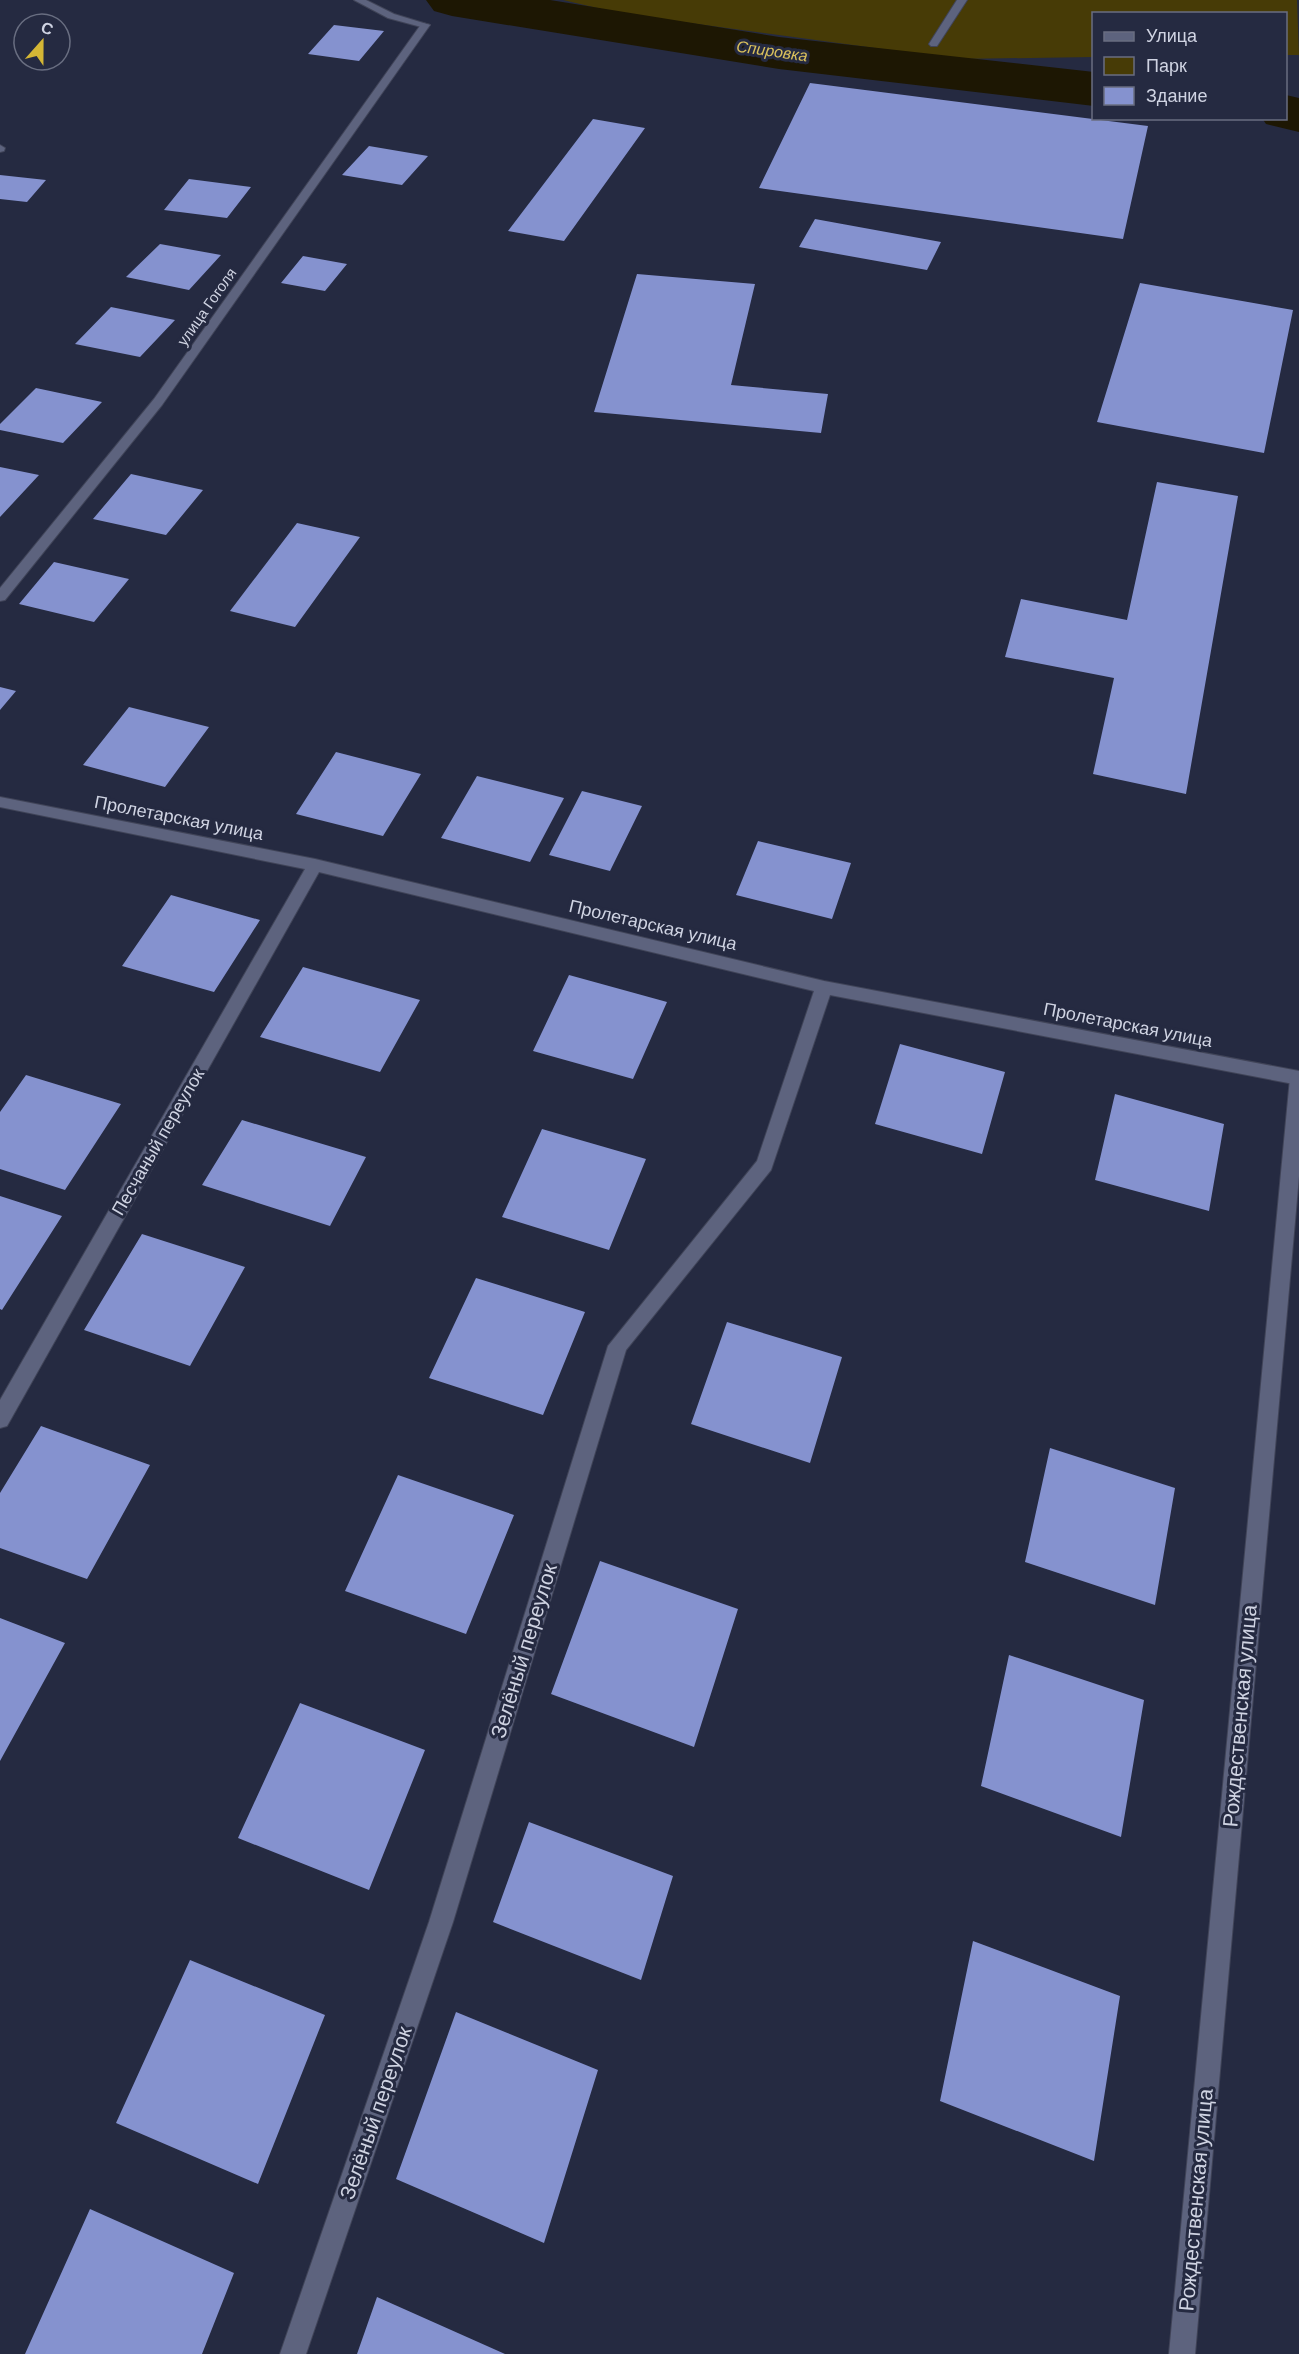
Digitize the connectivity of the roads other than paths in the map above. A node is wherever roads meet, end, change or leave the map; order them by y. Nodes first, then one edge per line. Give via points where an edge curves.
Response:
1 (359, 0) edge
2 (962, 0) edge
3 (934, 44) dead end
4 (0, 597) edge
5 (0, 802) edge
6 (315, 865) junction
7 (824, 987) junction
8 (1299, 1078) edge
9 (0, 1419) edge
10 (293, 2354) edge
11 (1182, 2354) edge

1 - 4 street, улица Гоголя via 391,16 425,25 158,402
2 - 3 street
5 - 6 street, Пролетарская улица
6 - 7 street, Пролетарская улица
6 - 9 street, Песчаный переулок
7 - 8 street, Пролетарская улица
7 - 10 street, Зелёный переулок via 765,1165 618,1346 441,1922
8 - 11 street, Рождественская улица

